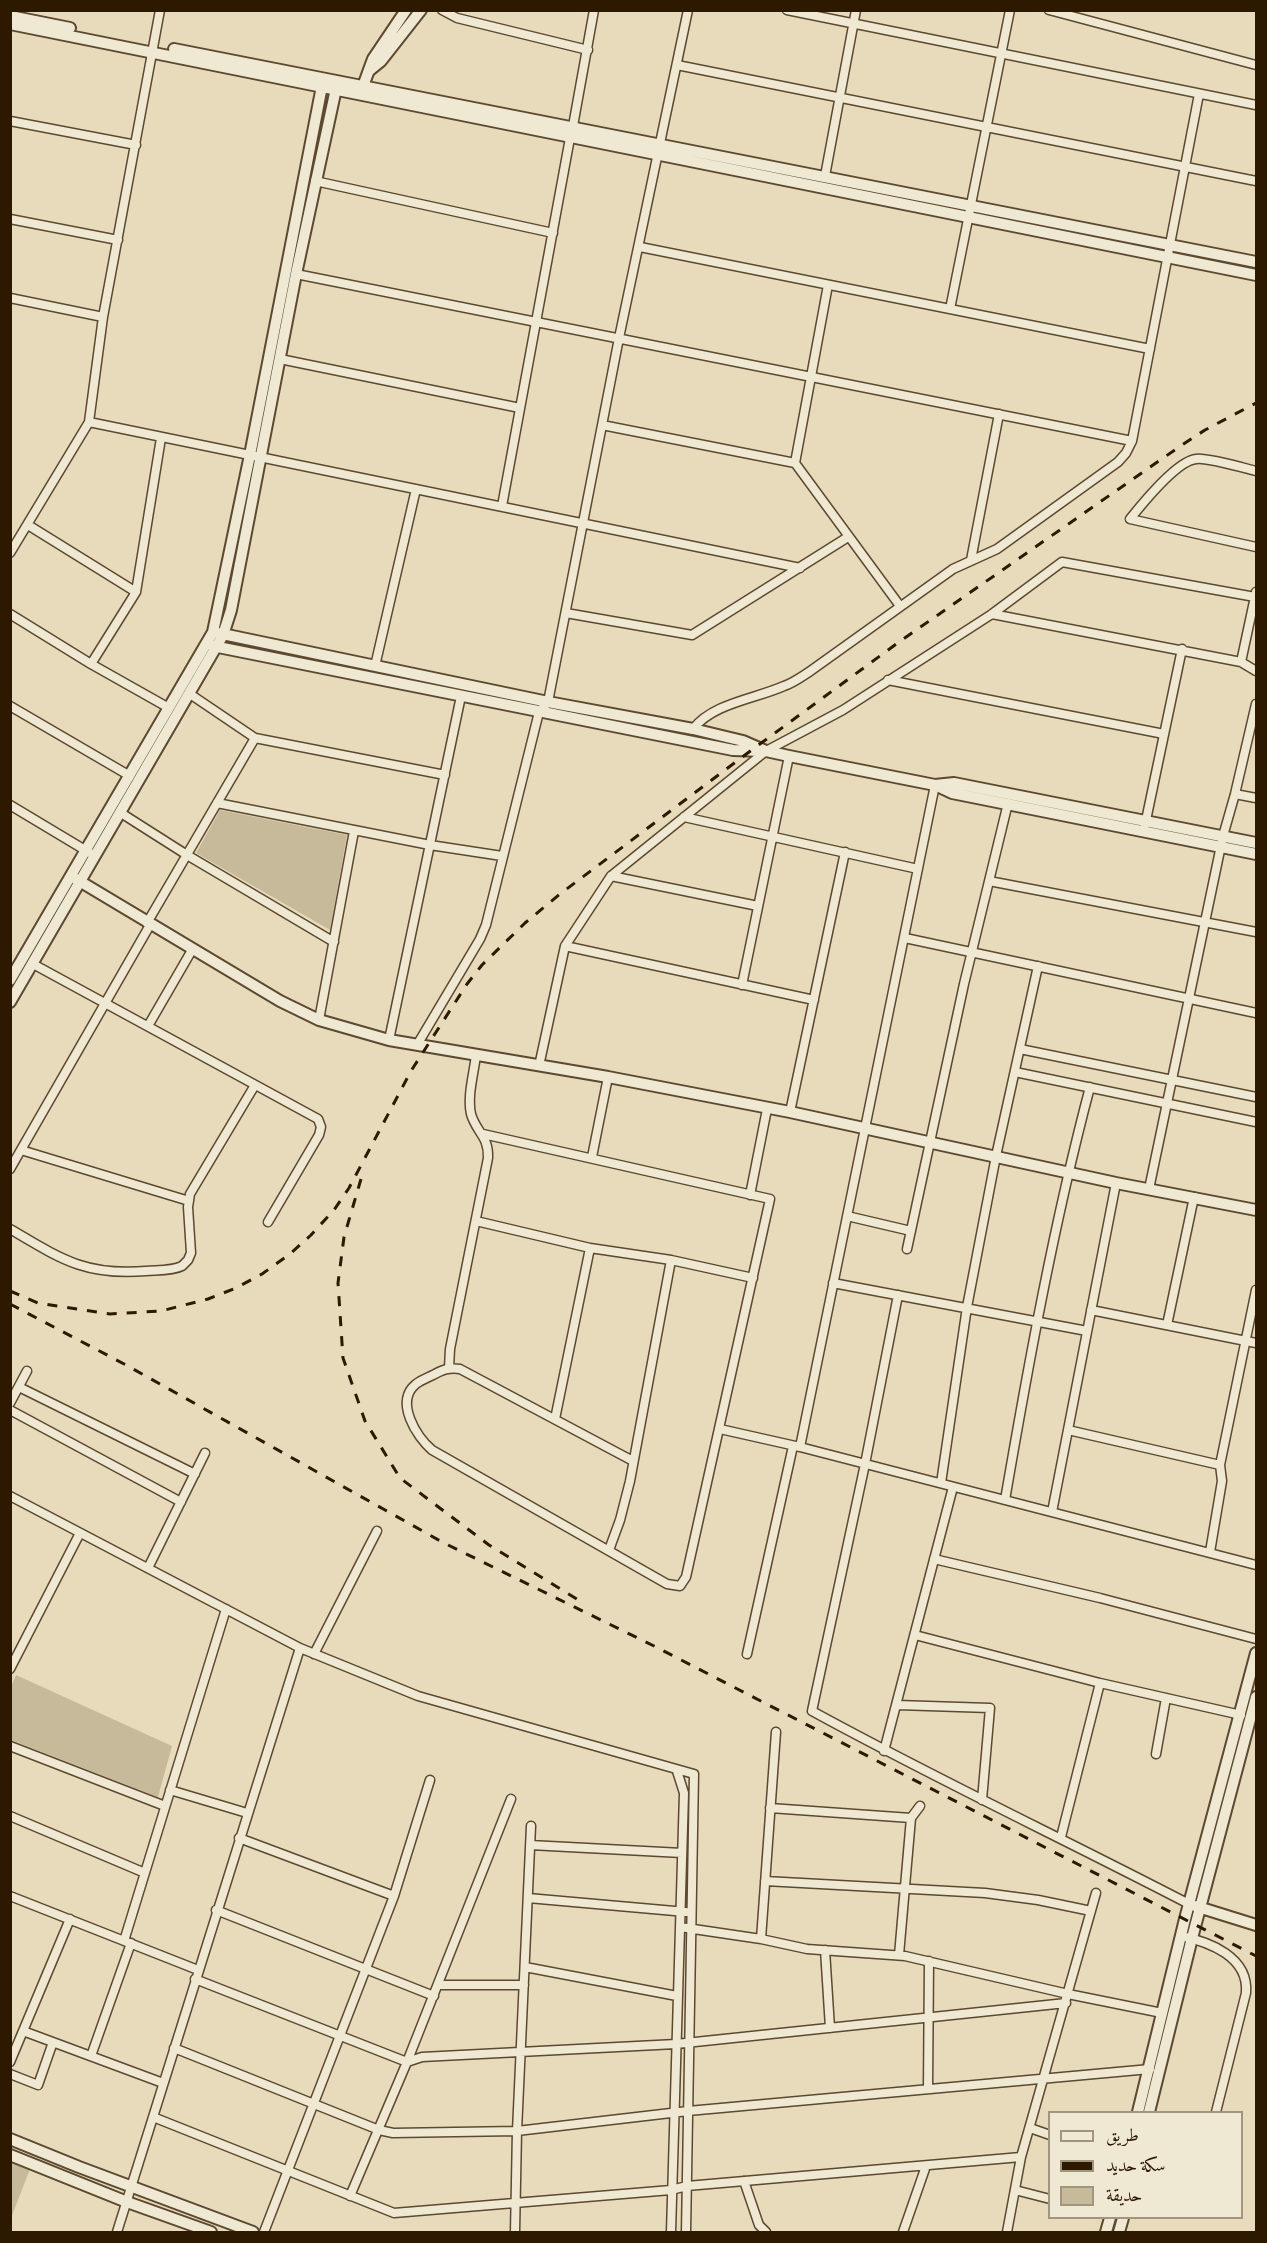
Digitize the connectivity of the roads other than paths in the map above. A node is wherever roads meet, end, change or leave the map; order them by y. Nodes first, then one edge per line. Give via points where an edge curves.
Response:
1 (160, 10) edge
2 (406, 10) edge
3 (421, 10) edge
4 (442, 10) edge
5 (594, 10) edge
6 (688, 10) edge
7 (787, 10) edge
8 (856, 10) edge
9 (1010, 10) edge
10 (1049, 10) edge
11 (10, 16) edge
12 (10, 24) edge
13 (854, 24) junction
14 (152, 48) junction
15 (588, 50) junction
16 (1001, 54) junction
17 (677, 65) junction
18 (1257, 65) edge
19 (370, 70) junction
20 (322, 83) junction
21 (337, 85) junction
22 (361, 90) junction
23 (1199, 94) junction
24 (840, 98) junction
25 (1257, 105) edge
26 (10, 121) edge
27 (573, 126) junction
28 (986, 127) junction
29 (570, 138) junction
30 (661, 144) junction
31 (136, 145) junction
32 (659, 156) junction
33 (1185, 166) junction
34 (825, 176) junction
35 (315, 181) junction
36 (1257, 181) edge
37 (971, 205) junction
38 (968, 218) junction
39 (10, 219) edge
40 (553, 233) junction
41 (118, 240) junction
42 (1169, 244) junction
43 (640, 247) junction
44 (1166, 257) junction
45 (1257, 262) edge
46 (296, 274) junction
47 (1257, 276) edge
48 (828, 285) junction
49 (10, 298) edge
50 (950, 309) junction
51 (103, 316) junction
52 (536, 322) junction
53 (620, 338) junction
54 (1150, 349) junction
55 (280, 359) junction
56 (811, 376) junction
57 (520, 408) junction
58 (999, 414) junction
59 (89, 422) junction
60 (602, 425) junction
61 (161, 438) junction
62 (1132, 441) junction
63 (256, 457) junction
64 (795, 462) junction
65 (1257, 471) edge
66 (416, 489) junction
67 (502, 506) junction
68 (583, 522) junction
69 (28, 525) junction
70 (848, 537) junction
71 (1257, 547) edge
72 (10, 553) edge
73 (971, 560) junction
74 (800, 568) junction
75 (136, 591) junction
76 (1256, 594) edge
77 (900, 606) junction
78 (566, 613) junction
79 (10, 614) edge
80 (992, 614) junction
81 (218, 634) junction
82 (212, 646) junction
83 (1182, 649) junction
84 (1241, 662) junction
85 (91, 664) junction
86 (375, 666) junction
87 (1257, 671) edge
88 (888, 680) junction
89 (190, 694) junction
90 (461, 696) junction
91 (548, 702) junction
92 (1257, 704) edge
93 (10, 705) edge
94 (170, 708) junction
95 (539, 712) junction
96 (693, 729) junction
97 (1164, 734) junction
98 (255, 738) junction
99 (766, 751) junction
100 (789, 756) junction
101 (445, 775) junction
102 (130, 776) junction
103 (935, 784) junction
104 (1235, 794) junction
105 (1257, 798) edge
106 (217, 803) junction
107 (1008, 803) junction
108 (13, 806) edge
109 (121, 813) junction
110 (10, 816) edge
111 (684, 817) junction
112 (1145, 826) junction
113 (354, 831) junction
114 (773, 836) junction
115 (1222, 841) junction
116 (1257, 843) edge
117 (430, 845) junction
118 (845, 852) junction
119 (91, 854) junction
120 (1257, 854) edge
121 (187, 855) junction
122 (502, 856) junction
123 (918, 869) junction
124 (611, 876) junction
125 (76, 879) junction
126 (989, 881) junction
127 (758, 906) junction
128 (1205, 921) junction
129 (149, 924) junction
130 (1257, 932) edge
131 (905, 938) junction
132 (334, 942) junction
133 (565, 946) junction
134 (192, 950) junction
135 (973, 952) junction
136 (33, 964) junction
137 (1038, 966) junction
138 (10, 980) edge
139 (742, 985) junction
140 (1189, 998) junction
141 (814, 1000) junction
142 (10, 1002) edge
143 (105, 1003) junction
144 (1257, 1012) edge
145 (319, 1020) junction
146 (148, 1026) junction
147 (389, 1040) junction
148 (417, 1045) junction
149 (1020, 1049) junction
150 (476, 1055) junction
151 (539, 1066) junction
152 (1015, 1072) junction
153 (608, 1077) junction
154 (1172, 1080) junction
155 (255, 1085) junction
156 (1090, 1087) junction
157 (1257, 1097) edge
158 (1167, 1103) junction
159 (767, 1108) junction
160 (790, 1112) junction
161 (1257, 1122) edge
162 (864, 1129) junction
163 (483, 1134) junction
164 (930, 1143) junction
165 (21, 1150) junction
166 (996, 1156) junction
167 (592, 1157) junction
168 (10, 1169) edge
169 (1068, 1171) junction
170 (1116, 1183) junction
171 (1149, 1189) junction
172 (750, 1195) junction
173 (1194, 1197) junction
174 (189, 1201) junction
175 (1257, 1210) edge
176 (847, 1216) junction
177 (476, 1221) junction
178 (268, 1222) dead end
179 (10, 1230) edge
180 (911, 1231) junction
181 (590, 1248) junction
182 (907, 1249) dead end
183 (671, 1260) junction
184 (753, 1278) junction
185 (833, 1283) junction
186 (1257, 1290) edge
187 (898, 1295) junction
188 (967, 1307) junction
189 (1091, 1310) junction
190 (1036, 1321) junction
191 (1167, 1325) junction
192 (1087, 1331) junction
193 (1246, 1341) junction
194 (1257, 1343) edge
195 (449, 1368) junction
196 (27, 1371) dead end
197 (19, 1387) junction
198 (10, 1403) edge
199 (10, 1410) edge
200 (555, 1419) junction
201 (720, 1429) junction
202 (1068, 1430) junction
203 (796, 1447) junction
204 (205, 1453) dead end
205 (633, 1461) junction
206 (865, 1464) junction
207 (1220, 1465) junction
208 (195, 1474) junction
209 (941, 1484) junction
210 (953, 1486) junction
211 (11, 1499) edge
212 (1005, 1500) junction
213 (181, 1502) junction
214 (1052, 1512) junction
215 (377, 1531) dead end
216 (80, 1533) junction
217 (609, 1550) junction
218 (1210, 1552) junction
219 (934, 1559) junction
220 (1257, 1565) edge
221 (148, 1568) junction
222 (226, 1609) junction
223 (915, 1635) junction
224 (1257, 1639) edge
225 (300, 1648) junction
226 (1257, 1653) edge
227 (314, 1654) junction
228 (747, 1654) dead end
229 (10, 1669) edge
230 (1100, 1683) junction
231 (1257, 1697) edge
232 (1166, 1698) junction
233 (897, 1705) junction
234 (1241, 1715) junction
235 (776, 1732) dead end
236 (10, 1746) edge
237 (884, 1751) junction
238 (1156, 1754) dead end
239 (677, 1771) junction
240 (430, 1780) dead end
241 (170, 1790) junction
242 (511, 1799) dead end
243 (982, 1800) junction
244 (165, 1806) junction
245 (920, 1806) dead end
246 (770, 1808) junction
247 (247, 1813) junction
248 (10, 1816) edge
249 (911, 1818) junction
250 (531, 1826) dead end
251 (1061, 1837) junction
252 (239, 1838) junction
253 (530, 1845) junction
254 (682, 1853) junction
255 (145, 1873) junction
256 (765, 1881) junction
257 (904, 1888) junction
258 (1096, 1893) dead end
259 (10, 1896) edge
260 (394, 1896) junction
261 (528, 1898) junction
262 (1189, 1904) junction
263 (1200, 1908) junction
264 (216, 1910) junction
265 (1091, 1911) junction
266 (680, 1912) junction
267 (692, 1912) junction
268 (70, 1919) junction
269 (1256, 1924) edge
270 (680, 1927) junction
271 (692, 1928) junction
272 (1186, 1937) junction
273 (761, 1939) junction
274 (128, 1942) junction
275 (825, 1950) junction
276 (900, 1955) junction
277 (929, 1962) junction
278 (525, 1967) junction
279 (366, 1968) junction
280 (198, 1970) junction
281 (195, 1979) junction
282 (438, 1985) junction
283 (524, 1985) junction
284 (434, 1996) junction
285 (677, 1996) junction
286 (1067, 1999) junction
287 (1162, 2013) junction
288 (929, 2018) junction
289 (830, 2028) junction
290 (23, 2031) junction
291 (340, 2035) junction
292 (690, 2041) junction
293 (53, 2042) junction
294 (676, 2044) junction
295 (174, 2048) junction
296 (522, 2053) junction
297 (91, 2056) junction
298 (10, 2062) edge
299 (407, 2062) junction
300 (1150, 2069) junction
301 (10, 2074) edge
302 (1044, 2079) junction
303 (163, 2083) junction
304 (928, 2089) junction
305 (314, 2104) junction
306 (688, 2111) junction
307 (1138, 2111) edge
308 (1149, 2111) edge
309 (1216, 2111) edge
310 (674, 2114) junction
311 (153, 2117) junction
312 (1030, 2128) junction
313 (379, 2130) junction
314 (517, 2131) junction
315 (1048, 2134) edge
316 (10, 2139) edge
317 (10, 2156) edge
318 (1021, 2157) junction
319 (926, 2166) junction
320 (288, 2171) junction
321 (744, 2181) junction
322 (687, 2186) junction
323 (131, 2187) junction
324 (671, 2190) junction
325 (1015, 2190) junction
326 (350, 2196) junction
327 (1048, 2198) edge
328 (126, 2202) junction
329 (515, 2203) junction
330 (117, 2232) edge
331 (211, 2232) edge
332 (253, 2232) edge
333 (264, 2232) edge
334 (515, 2232) edge
335 (671, 2232) edge
336 (686, 2232) edge
337 (766, 2232) edge
338 (903, 2232) edge
339 (1007, 2232) edge

1 - 14 street
2 - 19 street via 373,59
3 - 19 street
4 - 15 street via 457,18
5 - 15 street
6 - 17 street
7 - 13 street
8 - 13 street
9 - 16 street
10 - 18 street
11 - 14 street
12 - 14 street
13 - 16 street
13 - 24 street
14 - 20 street
14 - 31 street
15 - 27 street
16 - 23 street
16 - 28 street
17 - 24 street
17 - 30 street
19 - 22 street
20 - 21 street
20 - 63 street
21 - 22 street
21 - 35 street
22 - 27 street
22 - 29 street
23 - 25 street
23 - 33 street
24 - 28 street
24 - 34 street
26 - 31 street
27 - 30 street
28 - 33 street
28 - 37 street
29 - 32 street
29 - 40 street
30 - 32 street
30 - 34 street
31 - 41 street
32 - 38 street
32 - 43 street
33 - 36 street
33 - 42 street
34 - 37 street
35 - 40 street
35 - 46 street
37 - 38 street
37 - 42 street
38 - 44 street
38 - 50 street
39 - 41 street
40 - 52 street
41 - 51 street
42 - 44 street
42 - 45 street
43 - 48 street
43 - 53 street
44 - 47 street
44 - 54 street
46 - 52 street
46 - 55 street
48 - 50 street
48 - 56 street
49 - 51 street
50 - 54 street
51 - 59 street
52 - 53 street
52 - 57 street
53 - 56 street
53 - 60 street
54 - 62 street
55 - 57 street
55 - 63 street
56 - 58 street
56 - 64 street
57 - 67 street
58 - 62 street
58 - 73 street
59 - 61 street
59 - 69 street
60 - 64 street
60 - 68 street
61 - 63 street
61 - 75 street
62 - 73 street via 1118,462 996,549
63 - 66 street
63 - 81 street via 231,610
64 - 70 street
65 - 71 street via 1196,458 1159,484 1130,519
66 - 67 street
66 - 86 street
67 - 68 street
68 - 74 street
68 - 78 street
69 - 72 street
69 - 75 street
70 - 74 street
70 - 77 street
73 - 77 street
74 - 78 street via 692,635
75 - 85 street
76 - 80 street via 1062,562
76 - 84 street
77 - 96 street via 801,678 716,711
78 - 91 street
79 - 85 street
80 - 83 street
80 - 88 street
81 - 82 street
81 - 86 street
82 - 89 street
82 - 90 street
82 - 94 street
83 - 84 street
83 - 97 street
84 - 87 street
85 - 94 street
86 - 91 street
88 - 97 street
88 - 99 street via 826,720
89 - 98 street
89 - 109 street
90 - 95 street
90 - 101 street
91 - 95 street
91 - 96 street
92 - 104 street
93 - 102 street
94 - 102 street
95 - 99 street via 733,750
95 - 122 street
96 - 99 street
97 - 112 street
98 - 101 street
98 - 106 street
99 - 100 street
99 - 111 street
100 - 103 street
100 - 114 street
101 - 117 street
102 - 119 street
103 - 107 street via 952,794
103 - 112 street via 954,783
103 - 123 street
104 - 105 street
104 - 115 street
106 - 113 street
106 - 121 street
107 - 112 street
107 - 126 street
108 - 110 street
108 - 119 street
109 - 119 street
109 - 121 street
111 - 114 street
111 - 124 street
112 - 115 street
113 - 117 street
113 - 132 street
114 - 118 street
114 - 127 street
115 - 116 street
115 - 120 street
115 - 128 street
117 - 122 street
117 - 147 street
118 - 123 street
118 - 141 street
119 - 125 street
121 - 129 street
121 - 132 street
122 - 148 street via 480,939
123 - 131 street
124 - 127 street
124 - 133 street
125 - 129 street
125 - 136 street
125 - 138 street
126 - 128 street
126 - 135 street
127 - 139 street
128 - 130 street
128 - 140 street
129 - 134 street
129 - 143 street
131 - 135 street
131 - 162 street
132 - 145 street
133 - 139 street
133 - 151 street
134 - 145 street
134 - 146 street
135 - 137 street
135 - 164 street
136 - 142 street
136 - 143 street
137 - 140 street
137 - 149 street
139 - 141 street
140 - 144 street
140 - 154 street
141 - 160 street
143 - 146 street
143 - 165 street
145 - 147 street
146 - 155 street
147 - 148 street
148 - 150 street
149 - 152 street
149 - 154 street
150 - 151 street
150 - 163 street via 470,1109
151 - 153 street
152 - 156 street
152 - 166 street
153 - 159 street
153 - 167 street
154 - 157 street
154 - 158 street
155 - 174 street via 195,1183
155 - 178 street via 318,1119 321,1127
156 - 158 street
156 - 169 street
158 - 161 street
158 - 171 street
159 - 160 street
159 - 172 street
160 - 162 street
162 - 164 street
162 - 176 street
163 - 167 street
163 - 177 street via 488,1158
164 - 166 street
164 - 180 street
165 - 168 street
165 - 174 street
166 - 169 street
166 - 188 street
167 - 172 street
169 - 170 street
169 - 190 street
170 - 171 street
170 - 189 street
171 - 173 street
172 - 184 street via 770,1199
173 - 175 street
173 - 191 street
174 - 179 street via 191,1253 179,1268 121,1273 96,1270 60,1259
176 - 180 street
176 - 185 street
177 - 181 street
177 - 195 street
180 - 182 street
181 - 183 street
181 - 200 street
183 - 184 street
183 - 205 street
184 - 201 street
185 - 187 street
185 - 203 street
186 - 193 street
187 - 188 street
187 - 206 street
188 - 190 street
188 - 209 street
189 - 191 street
189 - 192 street
190 - 192 street
190 - 212 street
191 - 193 street
192 - 202 street
193 - 194 street
193 - 207 street
195 - 200 street via 460,1369
195 - 217 street via 417,1383 409,1394 410,1417 427,1445
196 - 197 street
197 - 198 street
197 - 208 street
199 - 213 street
200 - 205 street
201 - 203 street
201 - 217 street via 684,1583 676,1587 667,1584
202 - 207 street
202 - 214 street
203 - 206 street
203 - 228 street
204 - 208 street
205 - 217 street via 626,1500
206 - 209 street
206 - 237 street via 812,1711
207 - 218 street
208 - 213 street
209 - 210 street
210 - 212 street
210 - 219 street
211 - 216 street
212 - 214 street
213 - 221 street
214 - 218 street
215 - 227 street
216 - 221 street
216 - 229 street
218 - 220 street
219 - 223 street
219 - 224 street
221 - 222 street
222 - 225 street
222 - 241 street
223 - 230 street
223 - 233 street
225 - 227 street
225 - 247 street
226 - 234 street
227 - 239 street via 418,1696
230 - 232 street
230 - 251 street
231 - 263 street
232 - 234 street
232 - 238 street
233 - 237 street
233 - 243 street via 990,1708
234 - 262 street
235 - 246 street
236 - 244 street
237 - 243 street
239 - 254 street via 684,1793
239 - 267 street via 694,1774
240 - 260 street
241 - 244 street
241 - 247 street
242 - 282 street
243 - 251 street
244 - 255 street
245 - 249 street
246 - 249 street
246 - 256 street
247 - 252 street
248 - 255 street
249 - 257 street
250 - 253 street
251 - 262 street
252 - 260 street
252 - 264 street
253 - 254 street
253 - 261 street
254 - 266 street
255 - 274 street
256 - 257 street
256 - 273 street
257 - 265 street via 985,1893
257 - 276 street
258 - 265 street
259 - 268 street
260 - 279 street
261 - 266 street
261 - 278 street
262 - 263 street
262 - 272 street
263 - 269 street
263 - 272 street
264 - 279 street
264 - 280 street
265 - 286 street
266 - 267 street
266 - 270 street
267 - 271 street
268 - 274 street
268 - 290 street
270 - 271 street
270 - 285 street
271 - 273 street
271 - 292 street
272 - 287 street
272 - 308 street
272 - 309 street via 1222,1950 1246,1981
273 - 275 street
274 - 280 street
274 - 297 street
275 - 276 street
275 - 289 street
276 - 277 street
277 - 286 street
277 - 288 street
278 - 283 street
278 - 285 street
279 - 284 street
279 - 291 street
280 - 281 street
281 - 291 street
281 - 295 street
282 - 283 street
282 - 284 street
283 - 296 street
284 - 299 street
285 - 294 street
286 - 287 street
286 - 288 street
286 - 302 street
287 - 300 street
288 - 289 street
288 - 304 street
289 - 292 street
290 - 293 street
290 - 298 street
291 - 299 street
291 - 305 street
292 - 294 street
292 - 306 street
293 - 297 street
293 - 301 street via 39,2085
294 - 296 street
294 - 310 street
295 - 303 street
295 - 305 street
296 - 299 street via 422,2057
296 - 314 street
297 - 303 street
299 - 313 street
300 - 302 street
300 - 307 street
302 - 304 street
302 - 312 street
303 - 311 street
304 - 306 street
305 - 313 street
305 - 320 street
306 - 310 street
306 - 322 street
310 - 314 street
310 - 324 street
311 - 320 street
311 - 323 street
312 - 315 street
312 - 318 street
313 - 314 street
313 - 326 street
314 - 329 street
316 - 323 street
317 - 328 street
318 - 319 street
318 - 325 street
319 - 321 street
319 - 338 street
320 - 326 street
320 - 333 street
321 - 322 street
321 - 337 street via 759,2225
322 - 324 street
322 - 336 street
323 - 328 street
323 - 332 street
324 - 329 street
324 - 335 street
325 - 327 street
325 - 339 street
326 - 329 street via 394,2213
328 - 330 street
328 - 331 street
329 - 334 street

